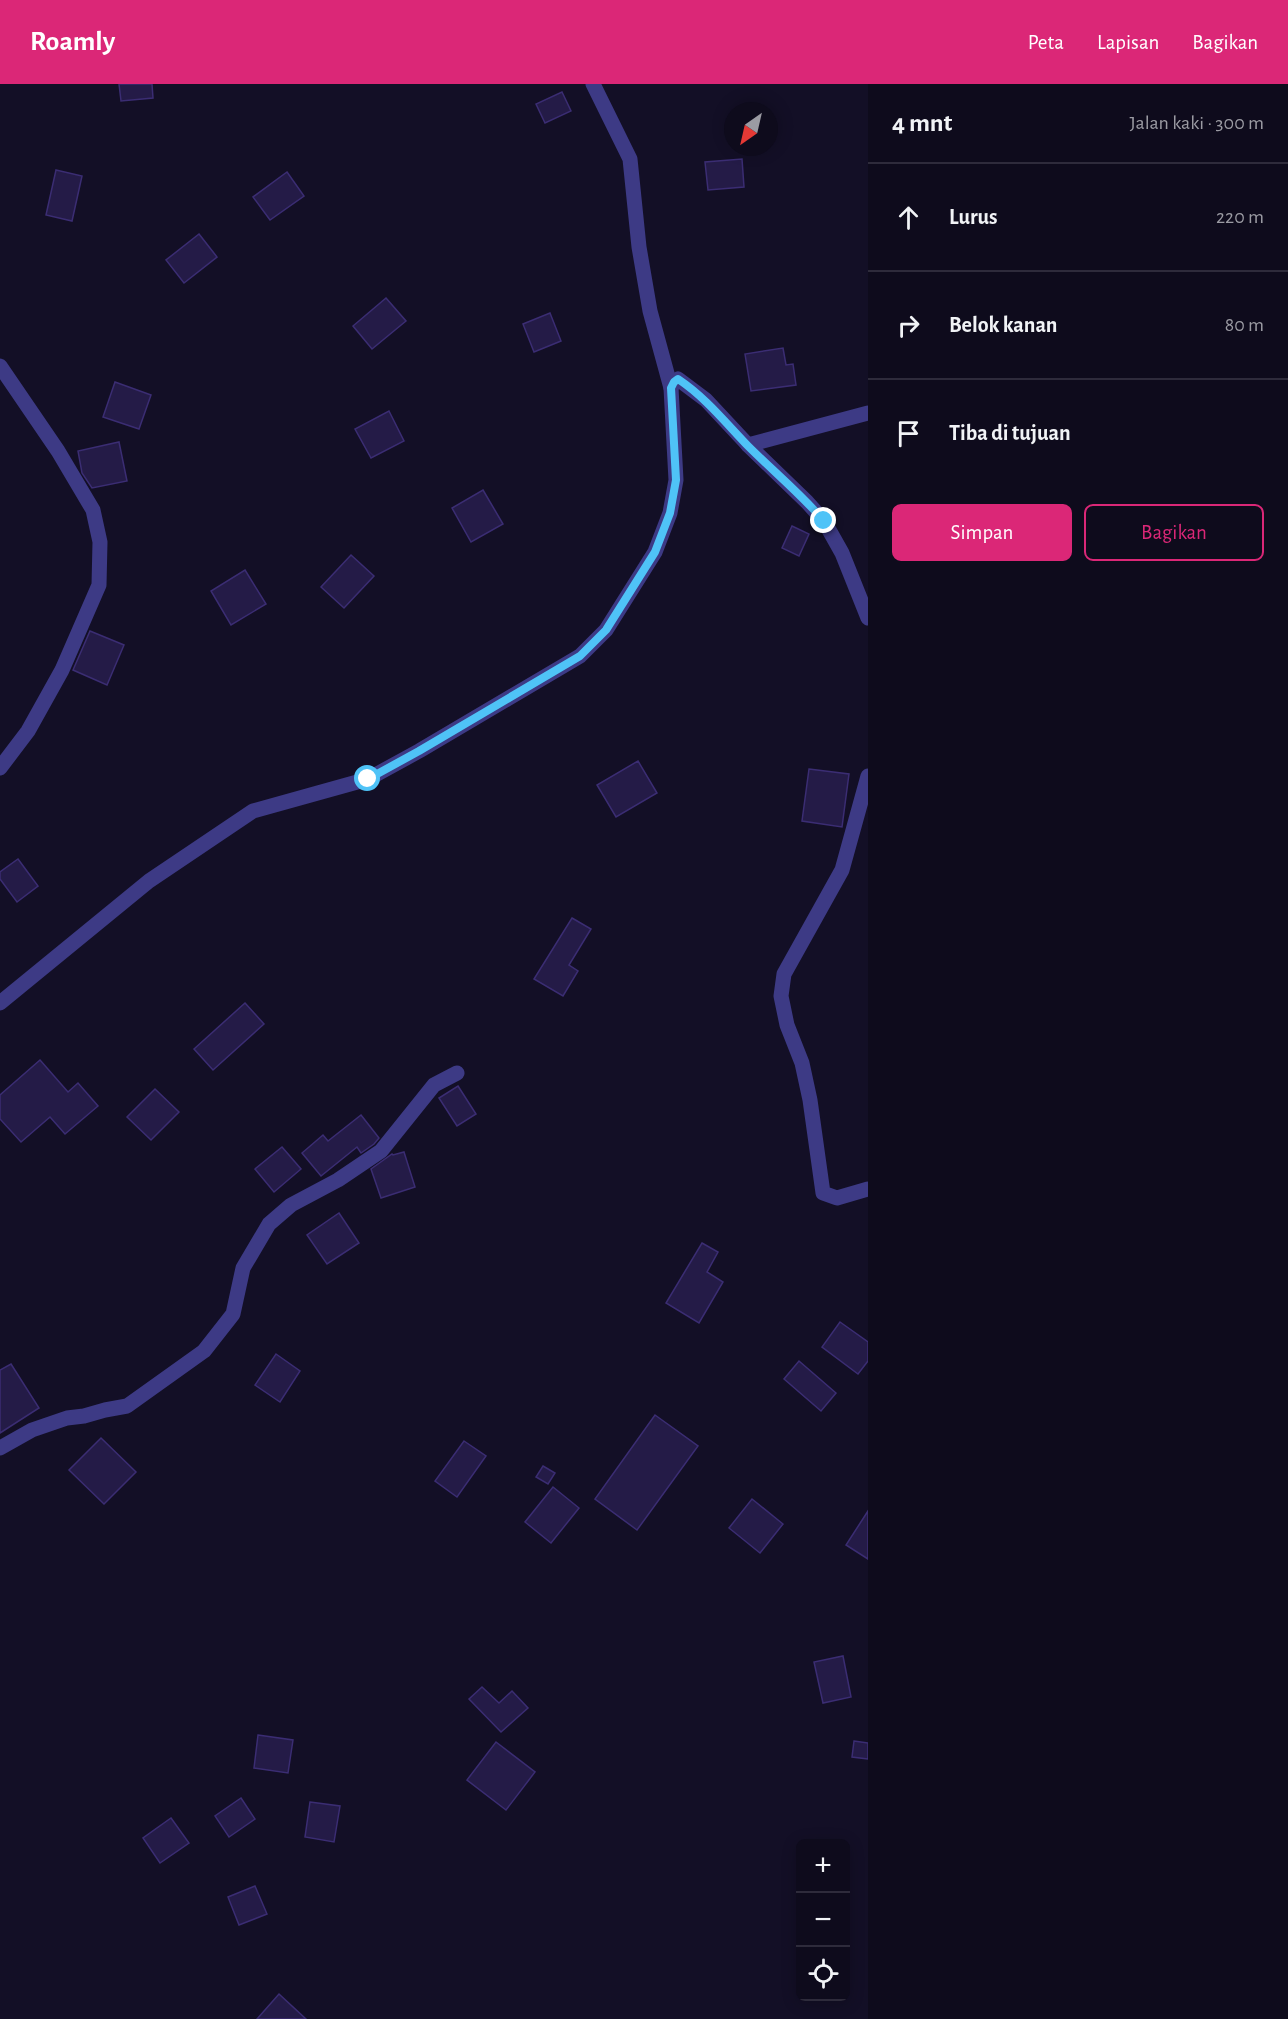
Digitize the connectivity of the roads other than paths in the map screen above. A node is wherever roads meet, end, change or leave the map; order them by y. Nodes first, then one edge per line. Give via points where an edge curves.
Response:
1 (593, 84) edge
2 (0, 366) edge
3 (671, 388) junction
4 (868, 413) edge
5 (748, 446) junction
6 (868, 618) edge
7 (0, 768) edge
8 (868, 776) edge
9 (0, 1003) edge
10 (457, 1073) dead end
11 (868, 1189) edge
12 (0, 1448) edge

1 - 3 street via 630,159 650,311
2 - 7 street via 93,510 100,542 99,585 62,670 28,731
3 - 5 street via 678,379 687,385
3 - 9 street via 676,480 670,513 655,552 606,630 580,656 368,779 253,811 149,880
4 - 5 street
5 - 6 street via 824,521 842,553
8 - 11 street via 842,870 784,974 781,996 808,1090 823,1193 837,1198
10 - 12 street via 434,1085 381,1151 291,1205 269,1224 243,1268 233,1314 204,1351 127,1406 67,1418 32,1430

